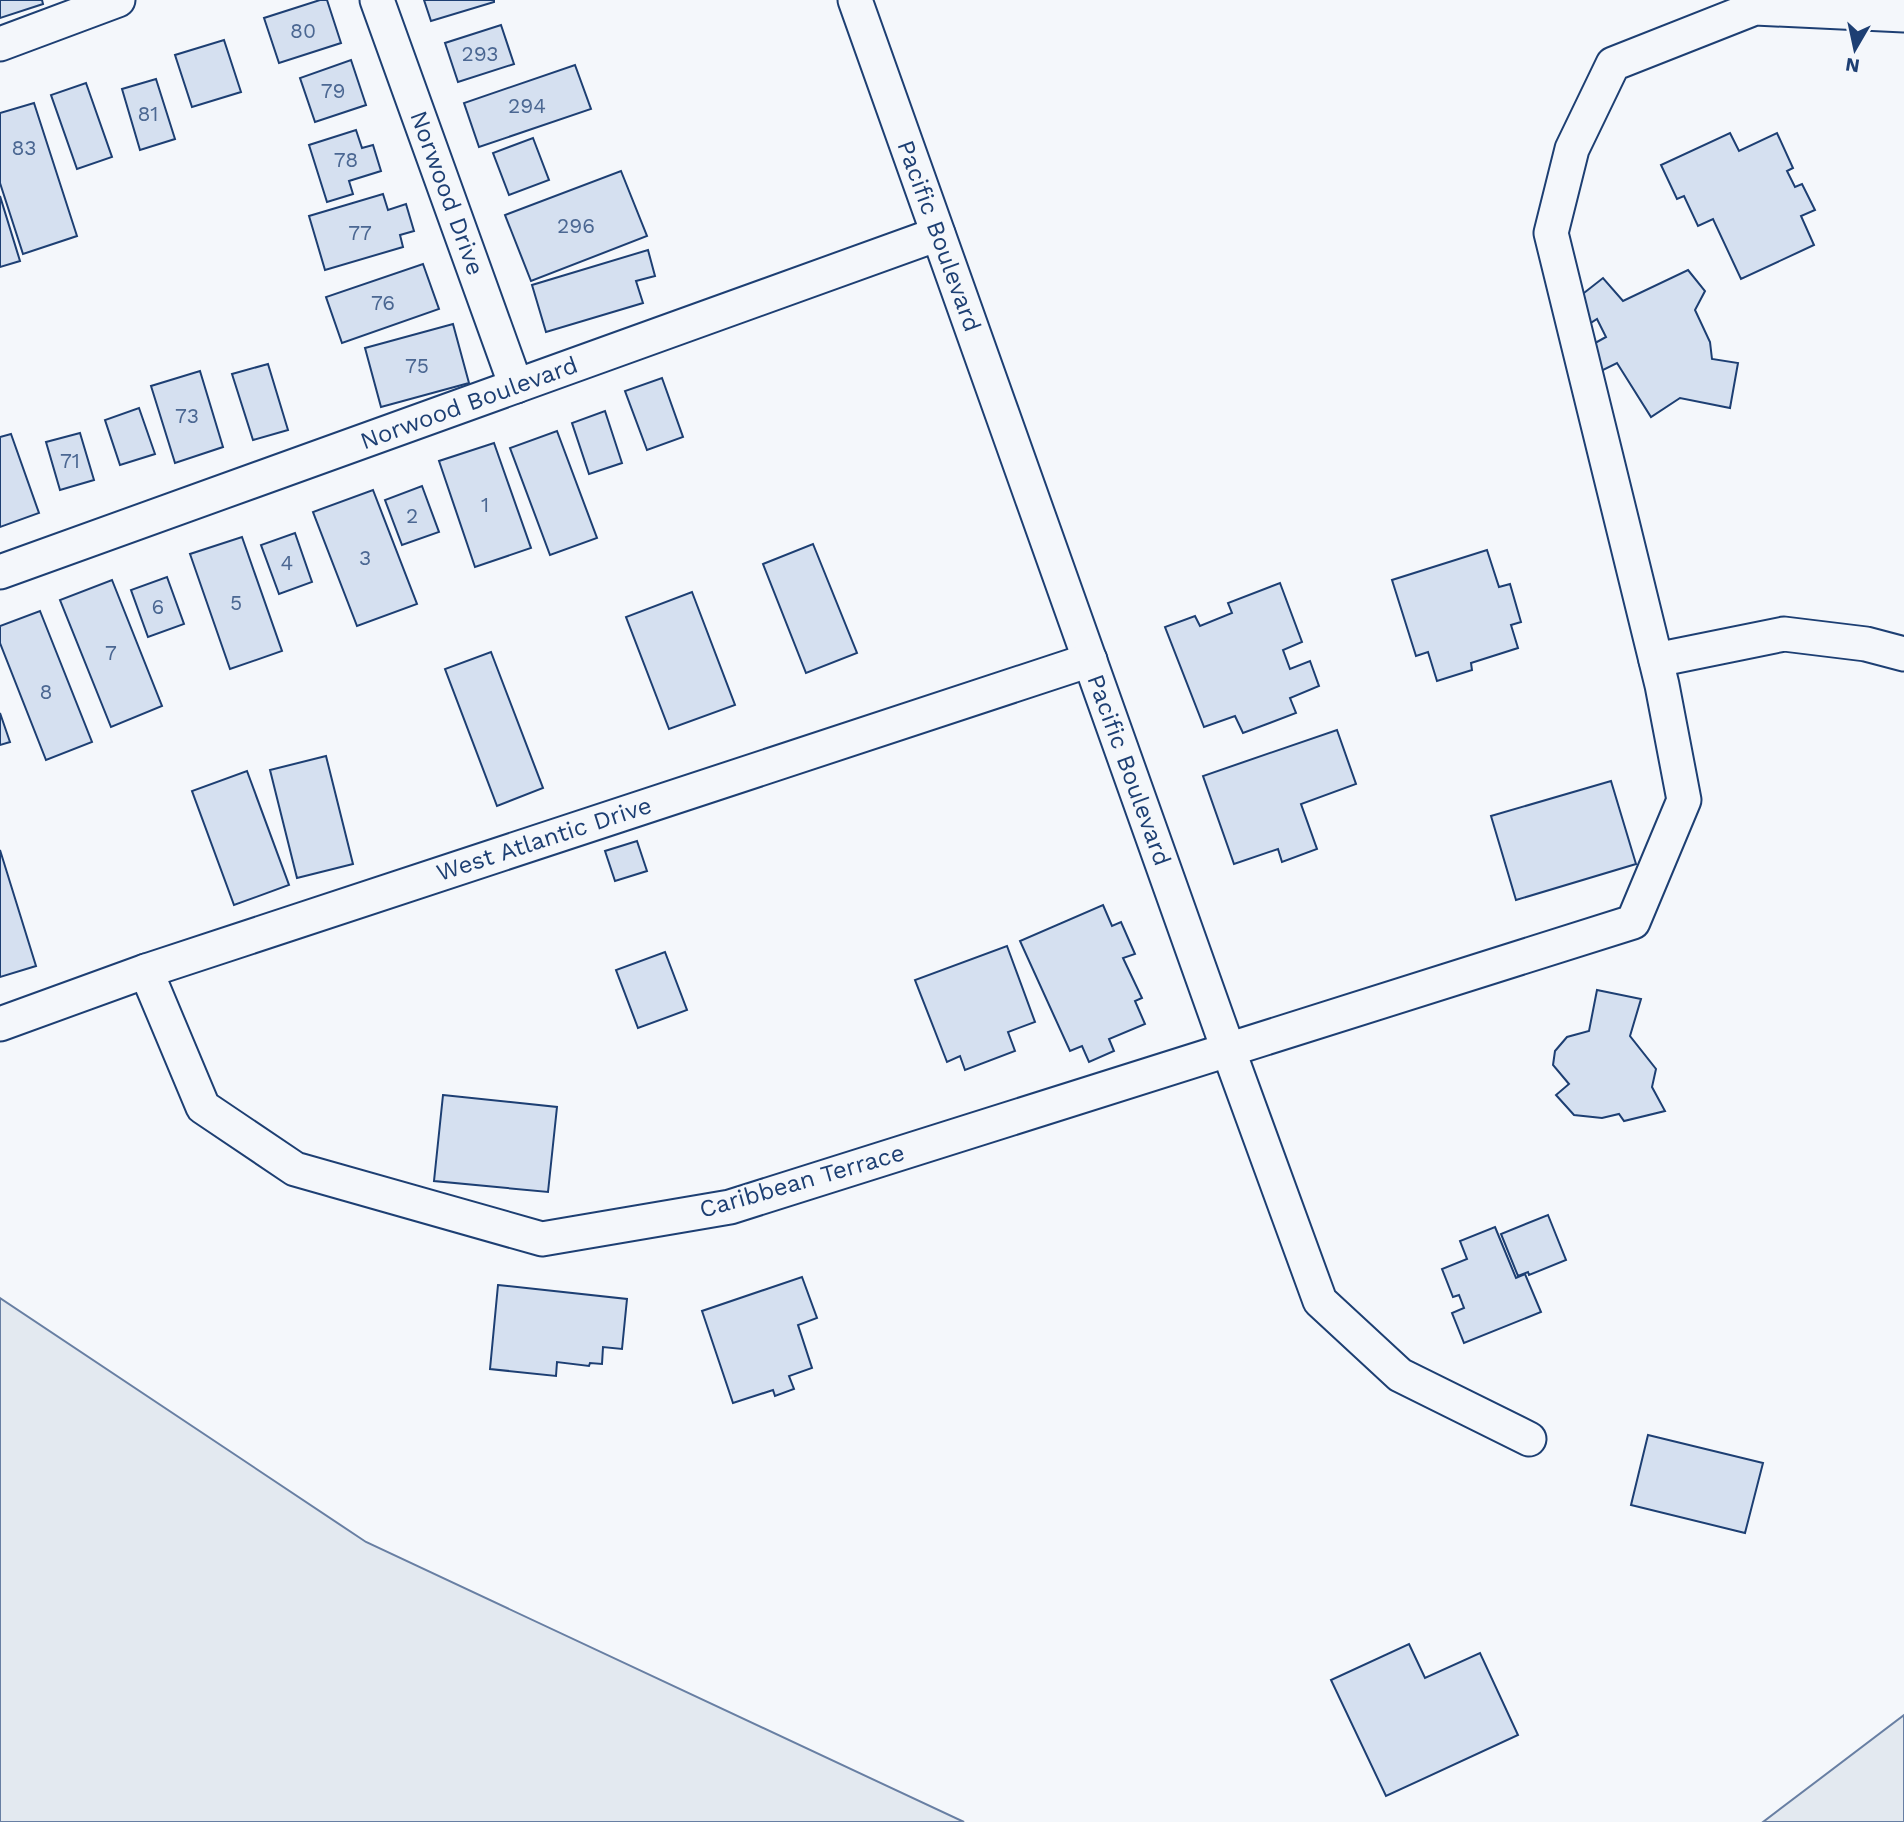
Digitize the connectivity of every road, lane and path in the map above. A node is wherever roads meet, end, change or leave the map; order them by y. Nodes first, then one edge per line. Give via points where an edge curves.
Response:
1 (118, 0) edge
2 (377, 0) edge
3 (861, 1) edge
4 (1904, 15) edge
5 (0, 44) edge
6 (938, 234) junction
7 (516, 386) junction
8 (0, 572) edge
9 (1904, 654) edge
10 (1090, 660) junction
11 (1656, 660) junction
12 (146, 971) junction
13 (0, 1024) edge
14 (1228, 1049) junction
15 (1529, 1439) dead end

1 - 5 street
2 - 7 street, Norwood Drive
3 - 6 street, Pacific Boulevard
4 - 11 street, Caribbean Terrace via 1755,8 1613,64 1572,149 1550,233
6 - 7 street, Norwood Boulevard
6 - 10 street, Pacific Boulevard
7 - 8 street, Norwood Boulevard
9 - 11 street via 1866,644 1784,634
10 - 12 street, West Atlantic Drive
10 - 14 street, Pacific Boulevard
11 - 14 street, Caribbean Terrace via 1684,800 1633,922
12 - 13 street, West Atlantic Drive
12 - 14 street, Caribbean Terrace via 203,1107 295,1169 542,1239 730,1207
14 - 15 street, Pacific Boulevard via 1320,1301 1400,1375

